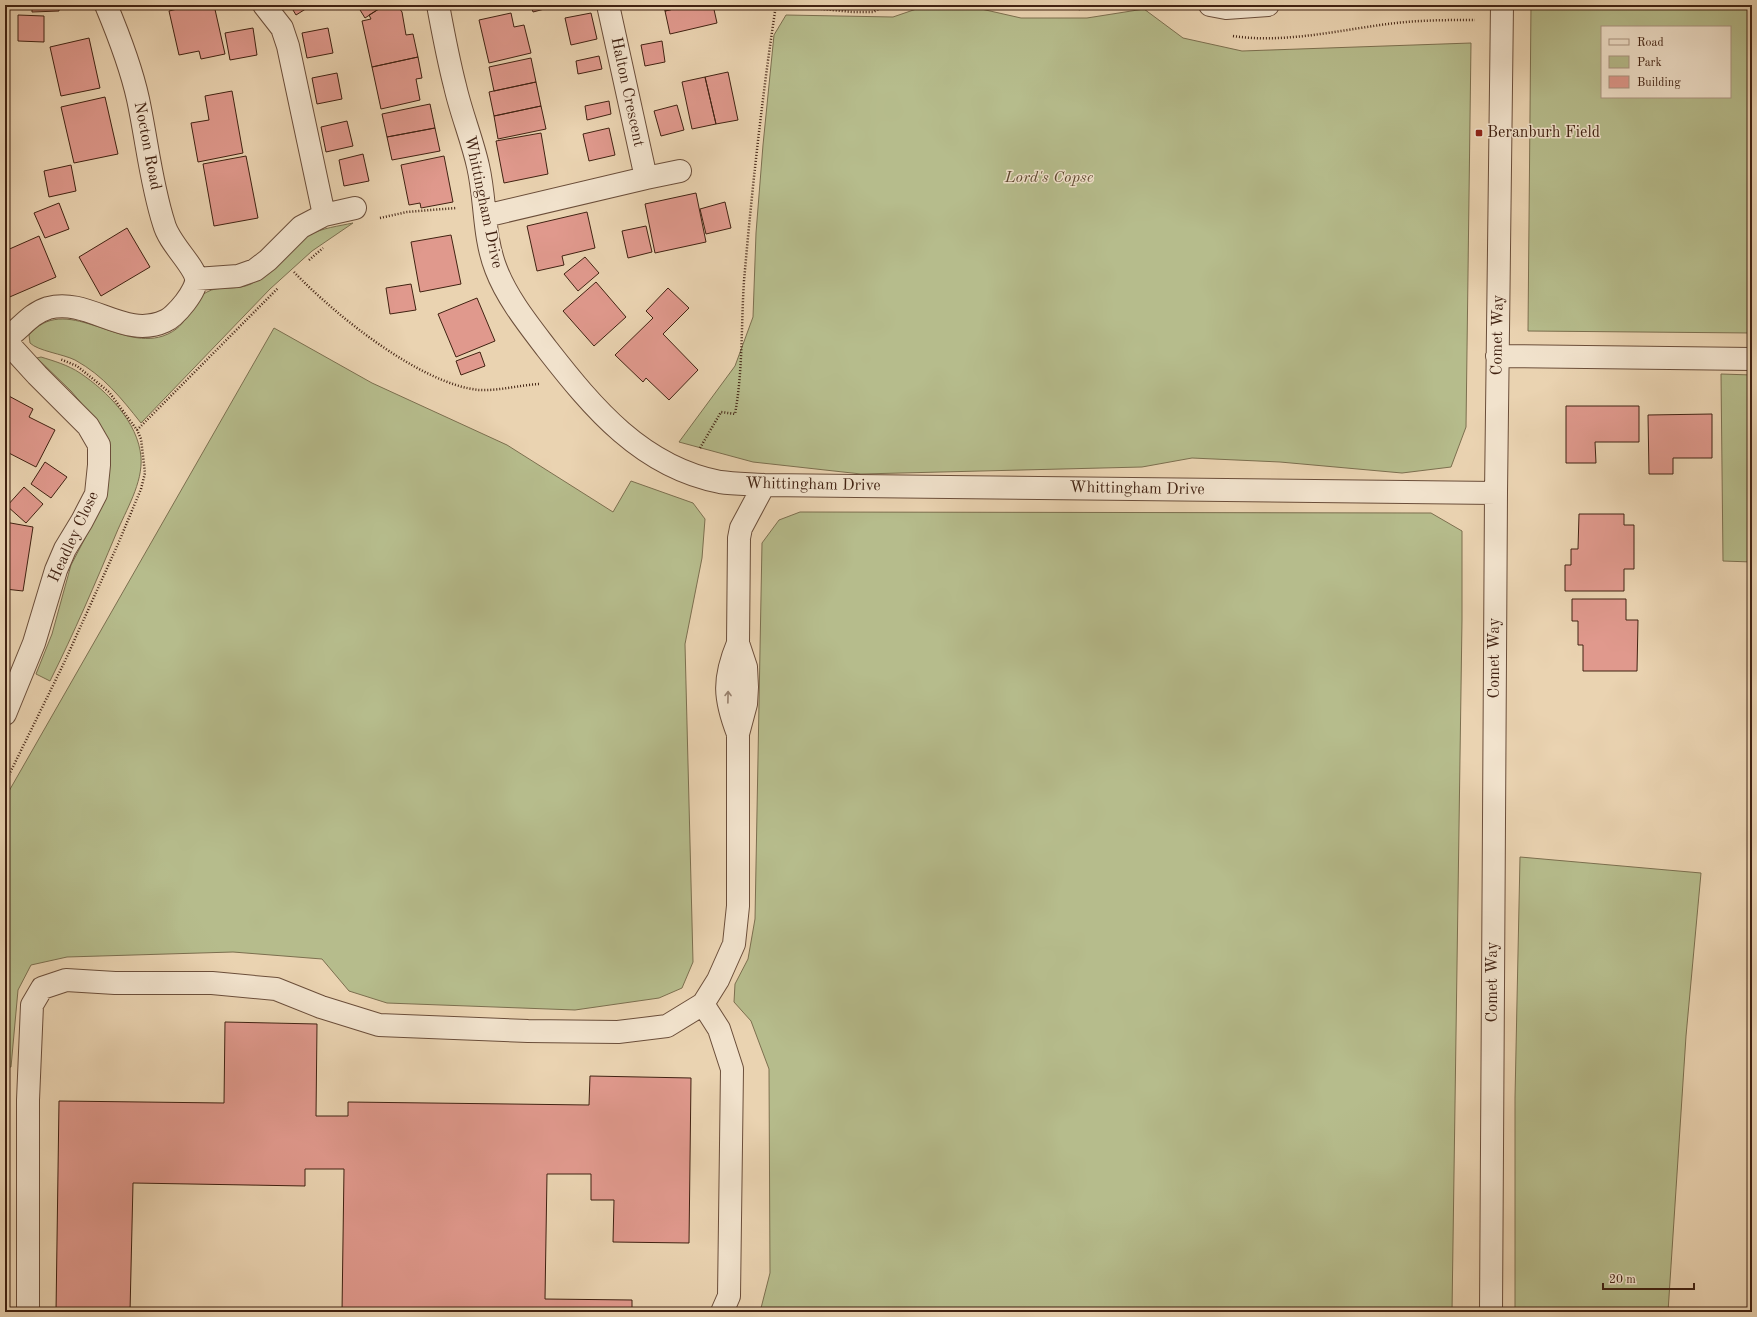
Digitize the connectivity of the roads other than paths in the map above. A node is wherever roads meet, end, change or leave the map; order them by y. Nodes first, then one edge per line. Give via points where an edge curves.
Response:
1 (264, 5) edge
2 (438, 5) edge
3 (608, 5) edge
4 (1268, 5) edge
5 (110, 6) edge
6 (1218, 6) edge
7 (1502, 12) edge
8 (680, 171) dead end
9 (646, 178) junction
10 (355, 208) dead end
11 (485, 213) junction
12 (324, 215) junction
13 (196, 279) junction
14 (5, 340) edge
15 (1497, 356) junction
16 (1752, 359) edge
17 (764, 485) junction
18 (1496, 493) junction
19 (5, 714) edge
20 (703, 1004) junction
21 (28, 1312) edge
22 (722, 1312) edge
23 (1491, 1312) edge

1 - 12 street via 282,28 288,46
2 - 11 street, Whittingham Drive via 454,86 478,165
3 - 9 street, Halton Crescent
4 - 6 street
5 - 13 street, Nocton Road via 137,97 166,231
7 - 15 street, Comet Way
8 - 9 street
9 - 11 street
10 - 12 street
11 - 17 street, Whittingham Drive via 492,258 502,283 518,310 589,402 614,427 641,448 686,471 720,482
12 - 13 street via 301,227 255,270 238,276
13 - 14 street via 189,296 166,321 150,326 129,326 67,305 33,314
14 - 19 street, Headley Close via 88,426 99,445 99,465 94,498 65,548 34,643
15 - 16 street
15 - 18 street, Comet Way
17 - 18 street, Whittingham Drive
17 - 20 street via 741,528 739,538 738,643 746,666 747,687 746,704 738,734 738,906 734,944 718,980
18 - 23 street, Comet Way
20 - 21 street via 667,1026 618,1032 528,1031 378,1025 276,989 219,984 66,980 42,988 32,1005 28,1100
20 - 22 street via 719,1029 732,1069 729,1296

